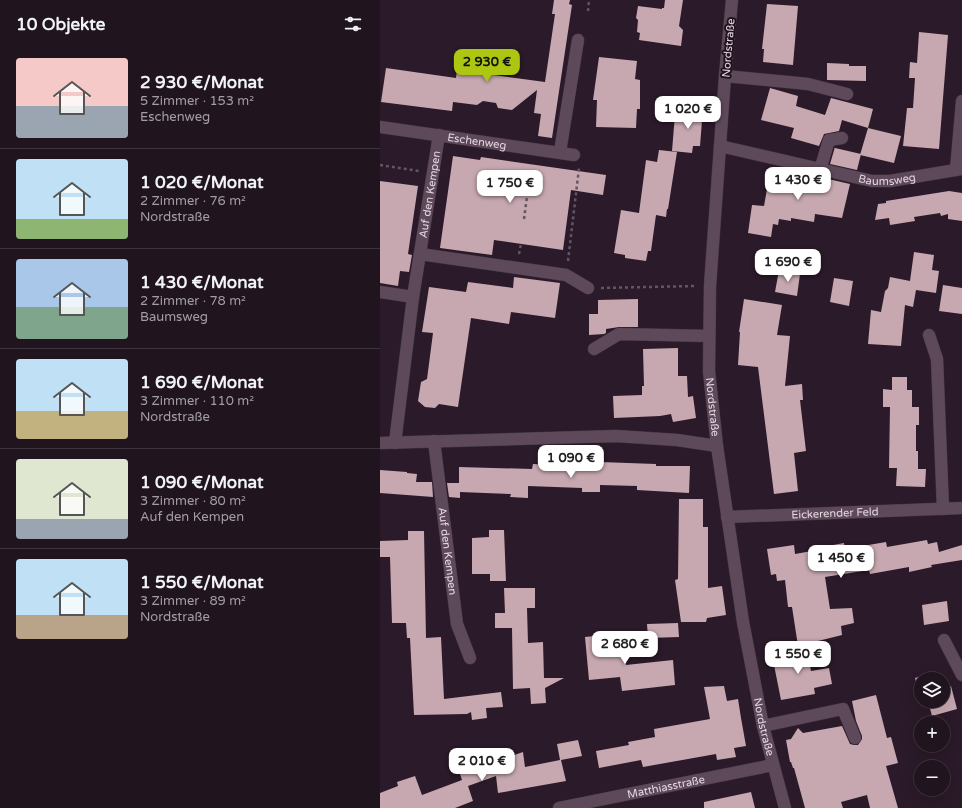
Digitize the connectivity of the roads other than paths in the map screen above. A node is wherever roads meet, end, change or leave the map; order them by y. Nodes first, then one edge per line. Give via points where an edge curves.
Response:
1 (732, 0) edge
2 (578, 40) dead end
3 (725, 76) junction
4 (847, 94) dead end
5 (962, 101) edge
6 (380, 127) edge
7 (439, 135) junction
8 (842, 138) dead end
9 (720, 146) junction
10 (560, 152) junction
11 (574, 155) road end
12 (820, 170) junction
13 (959, 170) edge
14 (420, 254) junction
15 (588, 288) road end
16 (380, 292) edge
17 (414, 297) junction
18 (929, 334) dead end
19 (709, 336) junction
20 (594, 349) dead end
21 (434, 441) junction
22 (380, 443) edge
23 (395, 443) junction
24 (717, 446) junction
25 (962, 508) edge
26 (943, 509) junction
27 (727, 517) junction
28 (944, 640) dead end
29 (470, 658) dead end
30 (962, 675) edge
31 (763, 726) junction
32 (855, 738) dead end
33 (773, 765) junction
34 (560, 808) edge
35 (786, 808) edge

1 - 3 street, Nordstraße
2 - 10 street
3 - 4 street via 808,84
3 - 9 street, Nordstraße
5 - 13 street
6 - 7 street, Eschenweg
7 - 10 street, Eschenweg
7 - 14 street, Auf den Kempen
8 - 12 street via 829,140
9 - 12 street, Baumsweg
9 - 19 street, Nordstraße
10 - 11 street, Eschenweg
12 - 13 street, Baumsweg via 872,182
14 - 15 street, Auf den Kempen via 566,275
14 - 17 street, Auf den Kempen
16 - 17 street
17 - 23 street, Auf den Kempen
18 - 26 street via 937,359
19 - 20 street via 619,334
19 - 24 street, Nordstraße via 710,382
21 - 23 street
21 - 24 street via 616,436 677,440
21 - 29 street, Auf den Kempen via 457,624
22 - 23 street
24 - 27 street, Nordstraße
25 - 26 street, Eickerender Feld
26 - 27 street, Eickerender Feld
27 - 31 street, Nordstraße via 743,622
28 - 30 street
31 - 32 street via 843,709
31 - 33 street, Nordstraße
33 - 34 street, Matthiasstraße
33 - 35 street, Nordstraße

